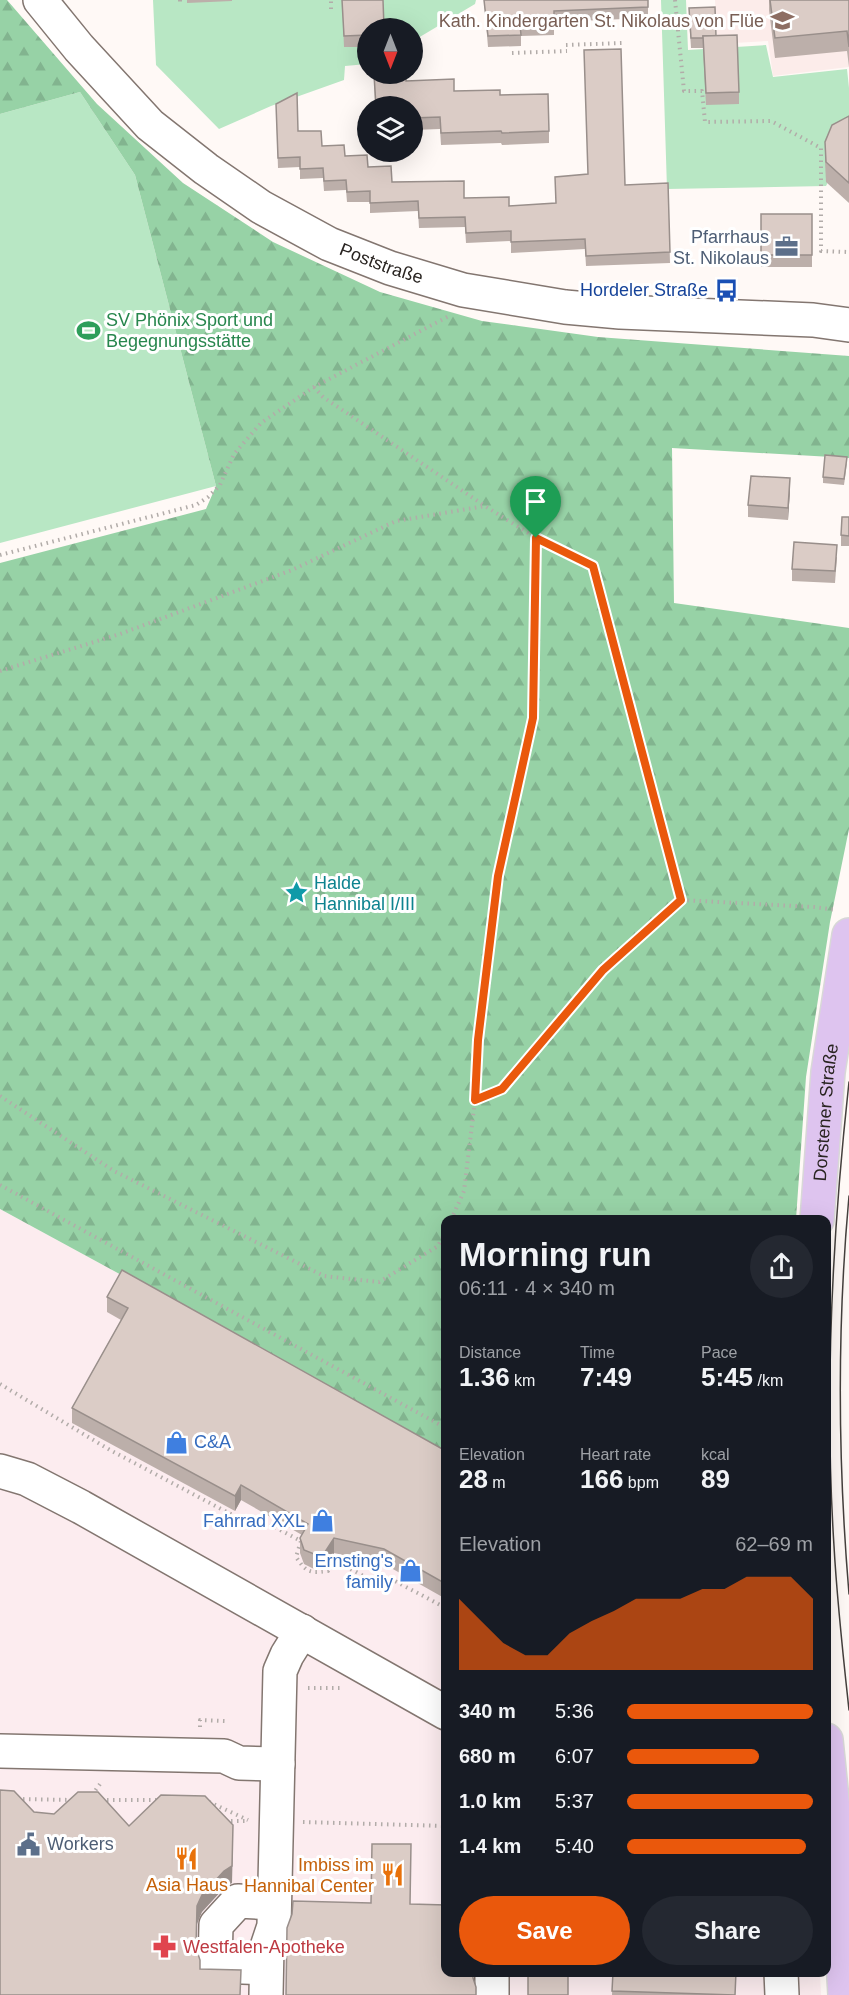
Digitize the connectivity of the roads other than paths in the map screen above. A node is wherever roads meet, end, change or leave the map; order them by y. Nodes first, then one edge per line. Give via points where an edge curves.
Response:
1 (40, 0) edge
2 (849, 316) edge
3 (813, 320) junction
4 (849, 325) edge
5 (843, 923) edge
6 (817, 1215) edge
7 (0, 1471) edge
8 (302, 1631) junction
9 (441, 1710) edge
10 (0, 1751) edge
11 (278, 1764) junction
12 (831, 1839) edge
13 (274, 1904) junction
14 (492, 1977) edge
15 (781, 1977) edge
16 (266, 1982) edge
17 (492, 1995) edge
18 (782, 1995) edge
19 (845, 1995) edge

1 - 3 street, Poststraße via 150,125 261,207 329,244 463,290 565,307
2 - 3 street, Poststraße
3 - 4 street, Poststraße
5 - 6 main road, Dorstener Straße
7 - 8 street via 54,1491
8 - 9 street
8 - 11 street via 280,1671
10 - 11 street via 224,1756 239,1763
11 - 13 street
12 - 19 main road
13 - 16 street
13 - 16 street via 238,1901 216,1925 215,1966
14 - 17 street
15 - 18 street

